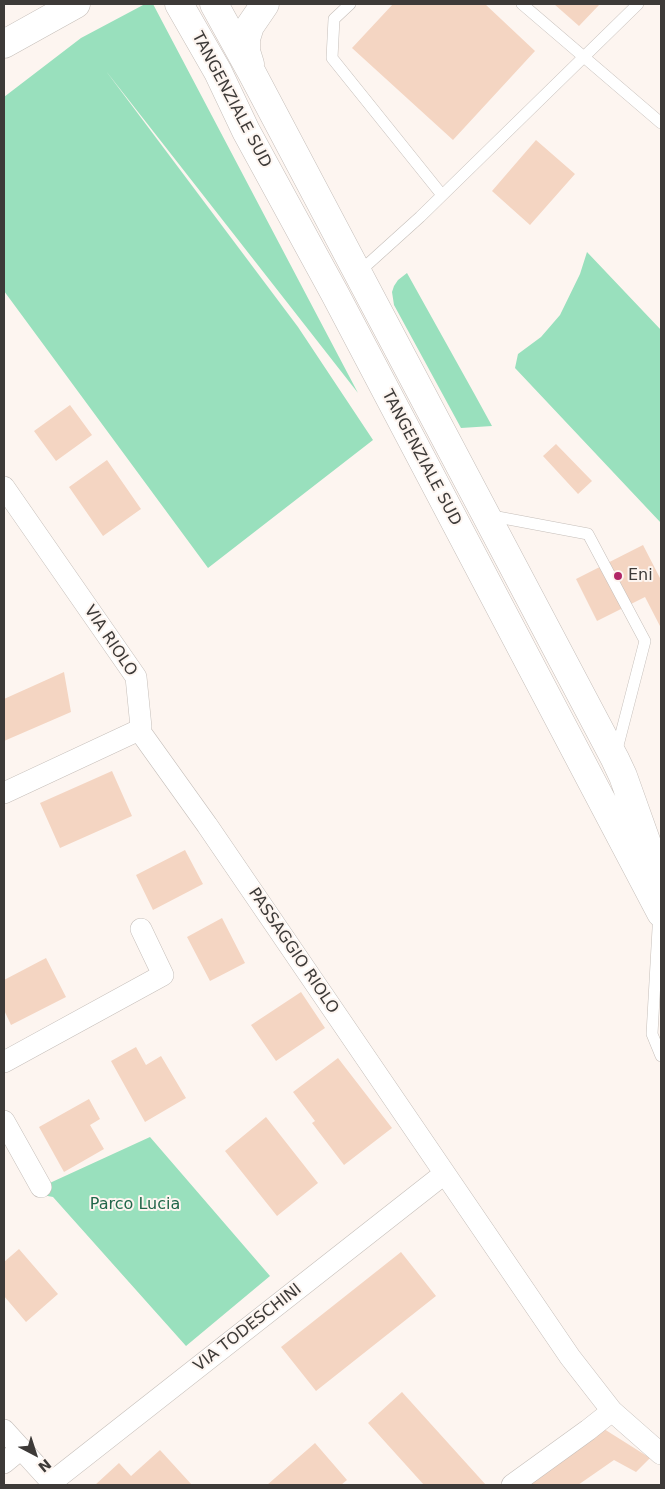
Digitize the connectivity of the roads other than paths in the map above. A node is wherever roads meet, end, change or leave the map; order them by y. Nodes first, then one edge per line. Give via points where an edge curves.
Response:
1 (76, 4) edge
2 (179, 4) edge
3 (214, 4) edge
4 (265, 4) edge
5 (350, 4) edge
6 (522, 4) edge
7 (638, 4) edge
8 (4, 44) edge
9 (583, 56) junction
10 (252, 73) junction
11 (661, 123) edge
12 (442, 195) junction
13 (358, 273) junction
14 (4, 487) edge
15 (486, 515) junction
16 (138, 730) junction
17 (614, 759) junction
18 (4, 793) edge
19 (661, 902) edge
20 (141, 929) dead end
21 (661, 1056) edge
22 (4, 1062) edge
23 (4, 1121) edge
24 (444, 1174) junction
25 (41, 1187) dead end
26 (612, 1411) junction
27 (4, 1430) edge
28 (661, 1436) edge
29 (21, 1450) junction
30 (661, 1454) edge
31 (4, 1463) edge
32 (53, 1484) edge
33 (512, 1485) edge

1 - 8 main road
2 - 19 main road, TANGENZIALE SUD
3 - 10 main road
4 - 10 main road via 250,26 246,39
5 - 12 lane via 334,19 332,58
6 - 9 lane
7 - 9 lane
9 - 11 lane
9 - 12 lane
10 - 13 main road
12 - 13 lane
13 - 15 main road
14 - 16 street, VIA RIOLO via 136,676 141,727
15 - 17 main road
15 - 17 lane via 588,534 642,634 645,641
16 - 18 street
16 - 24 street, PASSAGGIO RIOLO via 207,825
17 - 19 main road via 623,776
19 - 21 lane via 652,1034
20 - 22 street via 163,976
23 - 25 street
24 - 26 street, PASSAGGIO RIOLO via 570,1357
24 - 32 street, VIA TODESCHINI
26 - 28 street
26 - 30 street, PASSAGGIO RIOLO
26 - 33 street
27 - 29 street
29 - 31 street
29 - 32 street

